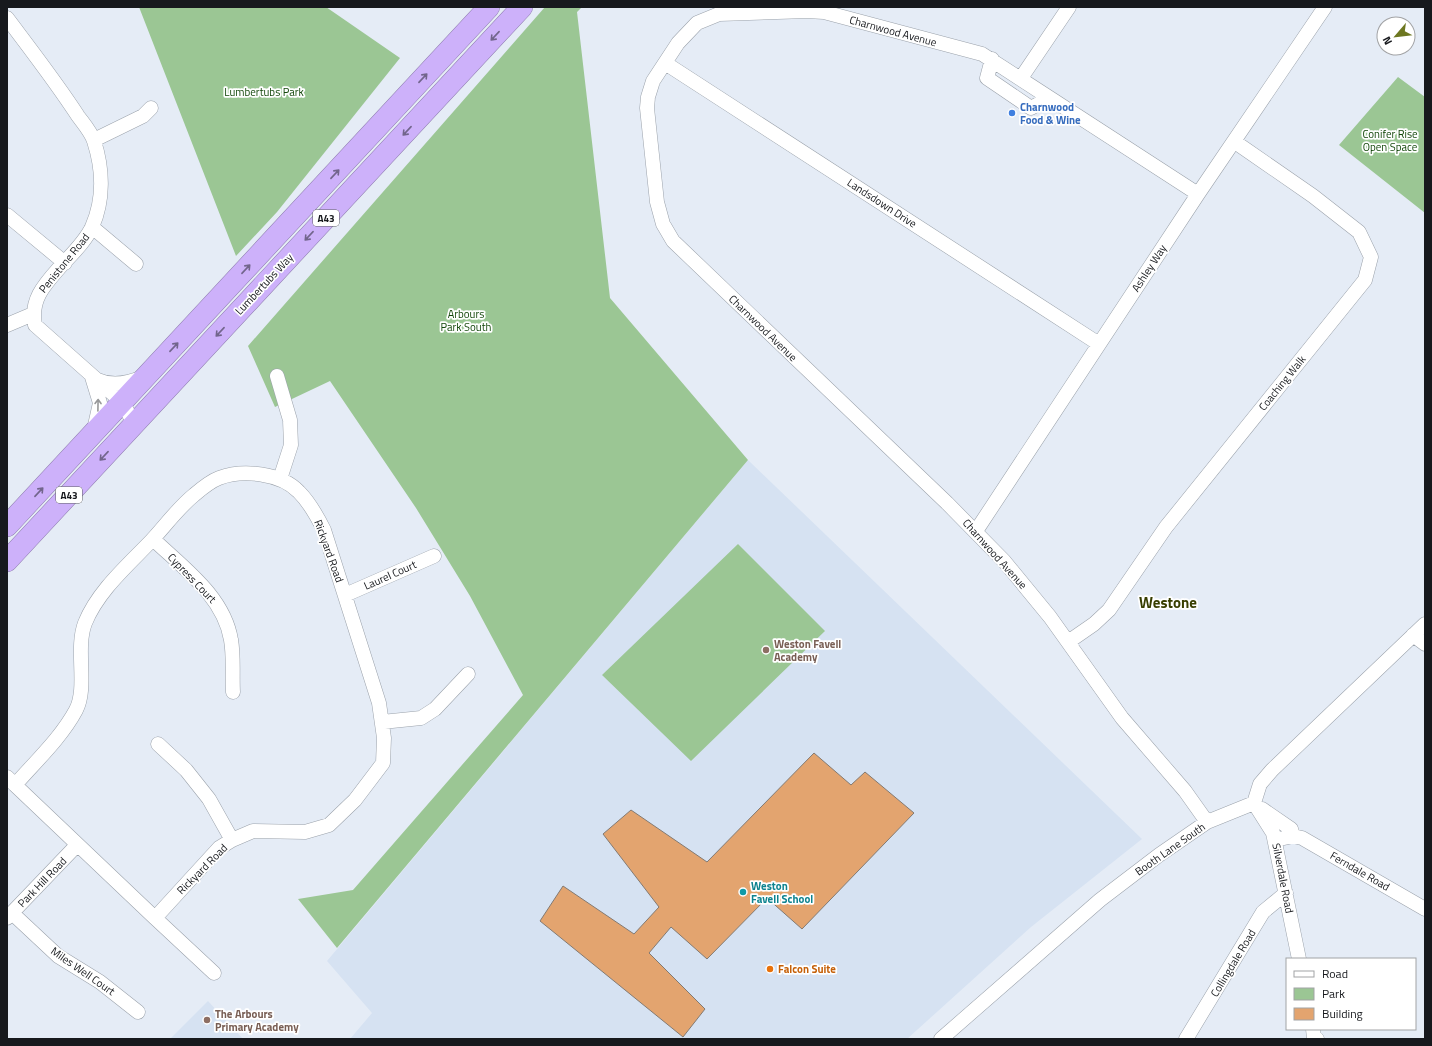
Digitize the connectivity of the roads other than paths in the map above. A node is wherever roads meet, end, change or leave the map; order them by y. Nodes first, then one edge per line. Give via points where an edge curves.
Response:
1 (489, 7) edge
2 (522, 7) edge
3 (1069, 7) edge
4 (1324, 7) edge
5 (7, 18) edge
6 (992, 60) junction
7 (665, 63) junction
8 (1021, 78) junction
9 (1049, 98) junction
10 (151, 108) dead end
11 (94, 140) junction
12 (1235, 142) junction
13 (1198, 194) junction
14 (7, 215) edge
15 (92, 227) junction
16 (65, 262) junction
17 (136, 264) dead end
18 (33, 314) junction
19 (7, 325) edge
20 (1099, 344) junction
21 (147, 376) junction
22 (277, 376) dead end
23 (92, 377) junction
24 (122, 402) junction
25 (130, 428) junction
26 (93, 434) junction
27 (280, 479) junction
28 (7, 526) edge
29 (976, 531) junction
30 (153, 539) junction
31 (434, 556) dead end
32 (7, 561) edge
33 (345, 595) junction
34 (1425, 624) edge
35 (1413, 635) junction
36 (1068, 642) junction
37 (1425, 644) edge
38 (468, 674) dead end
39 (233, 692) dead end
40 (382, 722) junction
41 (158, 744) dead end
42 (11, 781) edge
43 (1254, 803) junction
44 (1207, 822) junction
45 (1293, 836) junction
46 (232, 840) junction
47 (1275, 840) junction
48 (77, 845) junction
49 (1286, 893) junction
50 (1425, 909) edge
51 (9, 915) edge
52 (155, 918) junction
53 (1299, 958) edge
54 (214, 973) dead end
55 (138, 1012) dead end
56 (1313, 1030) edge
57 (941, 1039) edge
58 (1186, 1039) edge
59 (1317, 1039) edge

21 -> 1 highway, A43
2 -> 25 highway, Lumbertubs Way / A43
3 - 8 street
4 - 12 street, Ashley Way
5 - 11 street, Penistone Road
6 - 7 street, Charnwood Avenue via 982,54 839,16 807,11 719,14 691,28
6 - 8 street, Charnwood Avenue
6 - 9 street via 987,78 1031,108
7 - 20 street, Landsdown Drive
7 - 29 street, Charnwood Avenue via 650,88 647,121 659,214 673,241
8 - 9 street, Charnwood Avenue
9 - 13 street, Charnwood Avenue
10 - 11 street via 143,116
11 - 15 street, Penistone Road via 102,175 99,204
12 - 13 street, Ashley Way
12 - 36 street, Coaching Walk via 1313,196 1359,232 1371,257 1365,280 1166,527 1109,610
13 - 20 street, Ashley Way
14 - 16 street
15 - 16 street, Penistone Road via 84,241
15 - 17 street
16 - 18 street, Penistone Road via 44,285 38,295
18 - 19 street
18 - 23 street via 35,325 43,334
20 - 29 street, Ashley Way
21 - 23 street via 118,384
21 - 24 highway, A43
22 - 27 street via 291,426 291,445
23 - 24 street
26 -> 23 street via 100,403
24 - 25 street via 131,418
24 - 26 highway, A43
25 -> 32 highway, Lumbertubs Way / A43
28 -> 26 highway, A43
27 - 30 street, Rickyard Road via 253,473 220,478 194,495
27 - 33 street, Rickyard Road via 298,491 313,508 324,530
29 - 36 street, Charnwood Avenue via 1022,582
30 - 39 street, Cypress Court via 208,592 223,612 231,639
30 - 42 street, Rickyard Road via 94,604 84,625 81,644 81,686 77,709 65,727
31 - 33 street, Laurel Court
33 - 40 street, Rickyard Road via 379,704
34 - 35 street
35 - 37 street
35 - 43 street via 1272,770 1260,784
36 - 44 street, Charnwood Avenue via 1122,718 1185,790
38 - 40 street via 422,718
40 - 46 street, Rickyard Road via 383,763 355,800 328,825 305,832 253,832
41 - 46 street via 186,770 209,799
42 - 48 street, Rickyard Road
43 - 44 street, Booth Lane South
43 - 45 street, Ferndale Road via 1291,829
43 - 47 street, Silverdale Road via 1271,827
44 - 57 street, Booth Lane South via 1100,900
45 - 47 street
45 - 50 street, Ferndale Road via 1312,843
46 - 52 street, Rickyard Road via 219,848
47 - 49 street, Silverdale Road
48 - 51 street, Park Hill Road
48 - 52 street, Rickyard Road
49 - 53 street, Silverdale Road
49 - 58 street, Collingdale Road via 1263,912
51 - 55 street, Miles Well Court via 58,956 100,982
52 - 54 street, Rickyard Road
56 - 59 street via 1314,1038

